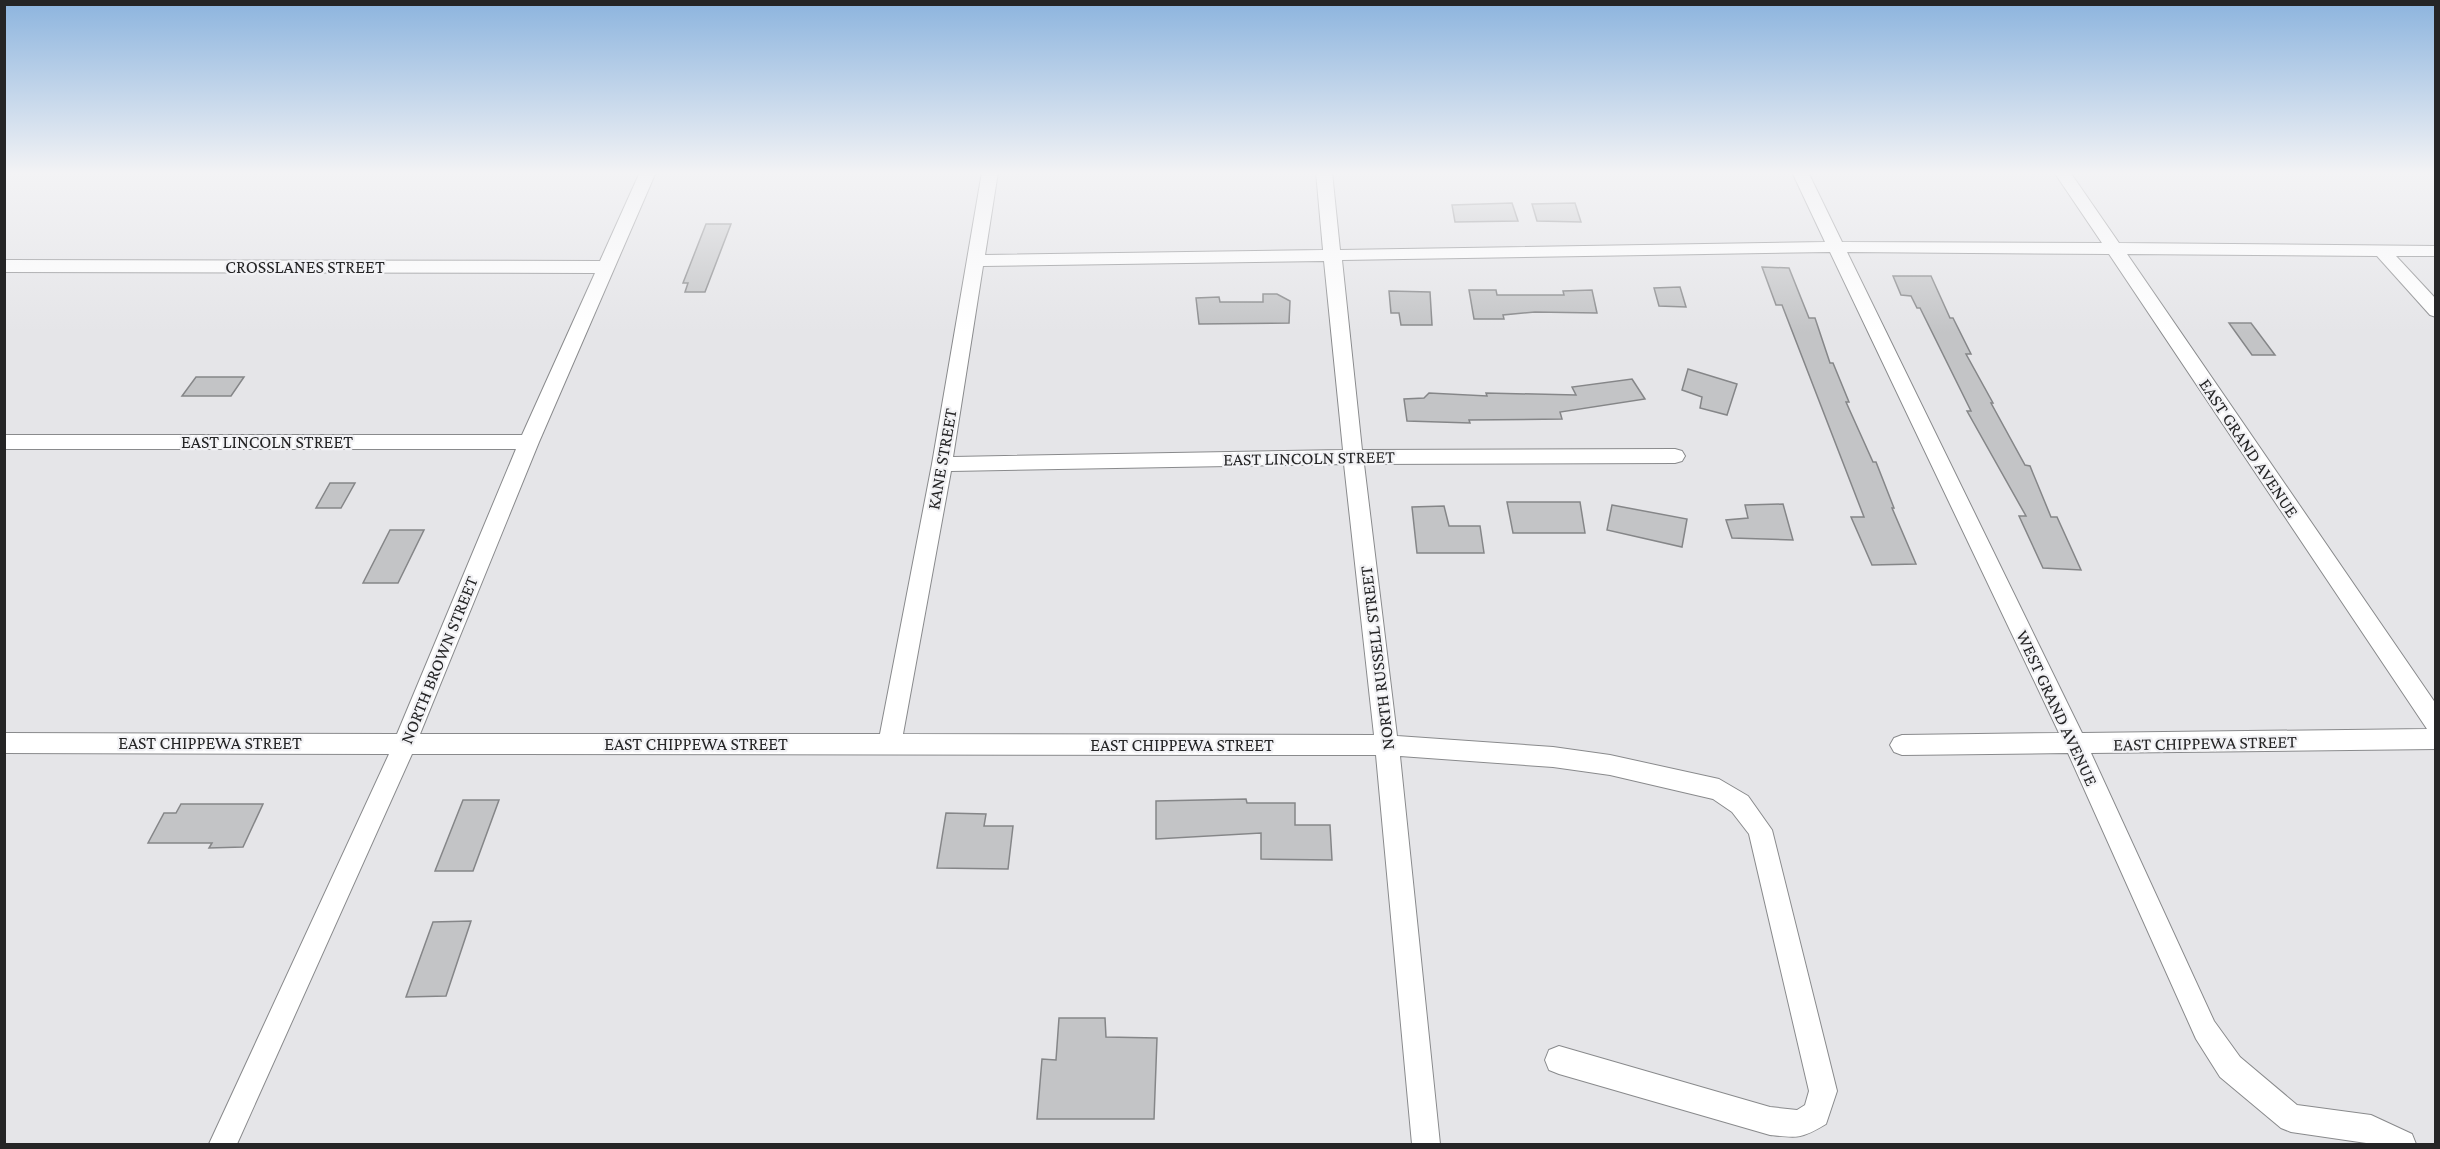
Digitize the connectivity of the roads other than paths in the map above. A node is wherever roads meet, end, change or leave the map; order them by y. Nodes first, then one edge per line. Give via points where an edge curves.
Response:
1 (624, 226) edge
2 (981, 226) edge
3 (1330, 226) edge
4 (1824, 226) edge
5 (2098, 226) edge
6 (1834, 247) junction
7 (2113, 247) junction
8 (2380, 249) junction
9 (2436, 250) edge
10 (1334, 255) junction
11 (975, 261) junction
12 (4, 266) edge
13 (605, 267) junction
14 (2436, 311) edge
15 (4, 442) edge
16 (529, 442) junction
17 (1675, 456) dead end
18 (1353, 457) junction
19 (942, 464) junction
20 (2436, 723) edge
21 (2436, 739) edge
22 (406, 742) junction
23 (4, 743) edge
24 (889, 745) junction
25 (1387, 745) junction
26 (2076, 745) junction
27 (1902, 746) dead end
28 (1559, 1060) dead end
29 (223, 1144) edge
30 (1426, 1144) edge
31 (2402, 1144) edge

1 - 13 street, NORTH BROWN STREET
2 - 11 street, KANE STREET
3 - 10 street, NORTH RUSSELL STREET
4 - 6 street, WEST GRAND AVENUE
5 - 7 street, EAST GRAND AVENUE
6 - 7 street
6 - 10 street
6 - 26 street, WEST GRAND AVENUE
7 - 8 street
7 - 20 street, EAST GRAND AVENUE
8 - 9 street
8 - 14 street
10 - 11 street
10 - 18 street, NORTH RUSSELL STREET
11 - 19 street, KANE STREET
12 - 13 street, CROSSLANES STREET
13 - 16 street, NORTH BROWN STREET
15 - 16 street, EAST LINCOLN STREET
16 - 22 street, NORTH BROWN STREET
17 - 18 street, EAST LINCOLN STREET
18 - 19 street, EAST LINCOLN STREET
18 - 25 street, NORTH RUSSELL STREET
19 - 24 street, KANE STREET
21 - 26 street, EAST CHIPPEWA STREET
22 - 23 street, EAST CHIPPEWA STREET
22 - 24 street, EAST CHIPPEWA STREET
22 - 29 street, NORTH BROWN STREET
24 - 25 street, EAST CHIPPEWA STREET
25 - 28 street, EAST CHIPPEWA STREET via 1553,757 1708,787 1740,804 1760,830 1823,1091 1816,1114 1799,1124 1770,1121
25 - 30 street, NORTH RUSSELL STREET
26 - 27 street, EAST CHIPPEWA STREET
26 - 31 street, WEST GRAND AVENUE via 2205,1030 2230,1067 2291,1118 2371,1129

